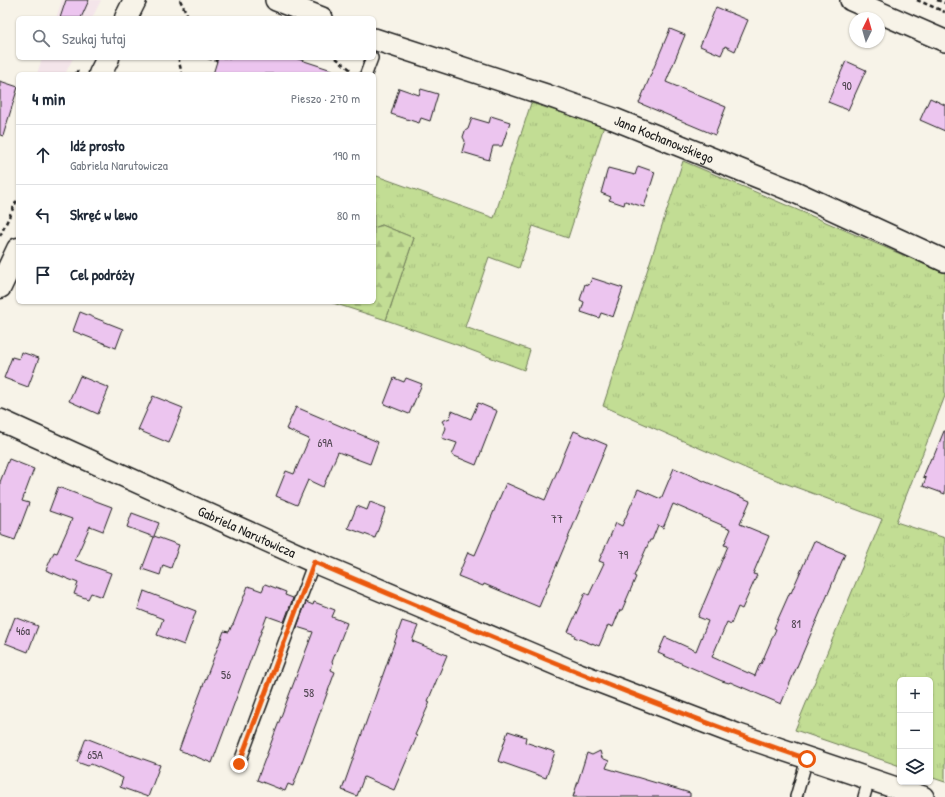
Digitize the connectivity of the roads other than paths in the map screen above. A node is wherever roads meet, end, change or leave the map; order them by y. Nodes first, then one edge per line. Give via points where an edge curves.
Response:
1 (135, 0) edge
2 (276, 0) edge
3 (856, 1) edge
4 (127, 16) edge
5 (317, 16) edge
6 (945, 41) edge
7 (376, 48) edge
8 (107, 60) edge
9 (370, 60) edge
10 (101, 72) edge
11 (367, 72) edge
12 (16, 253) edge
13 (945, 261) edge
14 (0, 287) edge
15 (0, 420) edge
16 (314, 562) junction
17 (807, 759) junction
18 (239, 764) dead end
19 (866, 788) edge
20 (796, 797) edge
21 (923, 797) edge

1 - 4 street
2 - 5 street
3 - 6 street
7 - 13 street, Jana Kochanowskiego via 539,93 614,119 795,192
8 - 10 street
9 - 11 lane
12 - 14 street
15 - 16 street, Gabriela Narutowicza
16 - 17 street, Gabriela Narutowicza via 574,672
16 - 18 lane
17 - 19 street, Gabriela Narutowicza
17 - 20 lane
19 - 21 street, Gabriela Narutowicza

